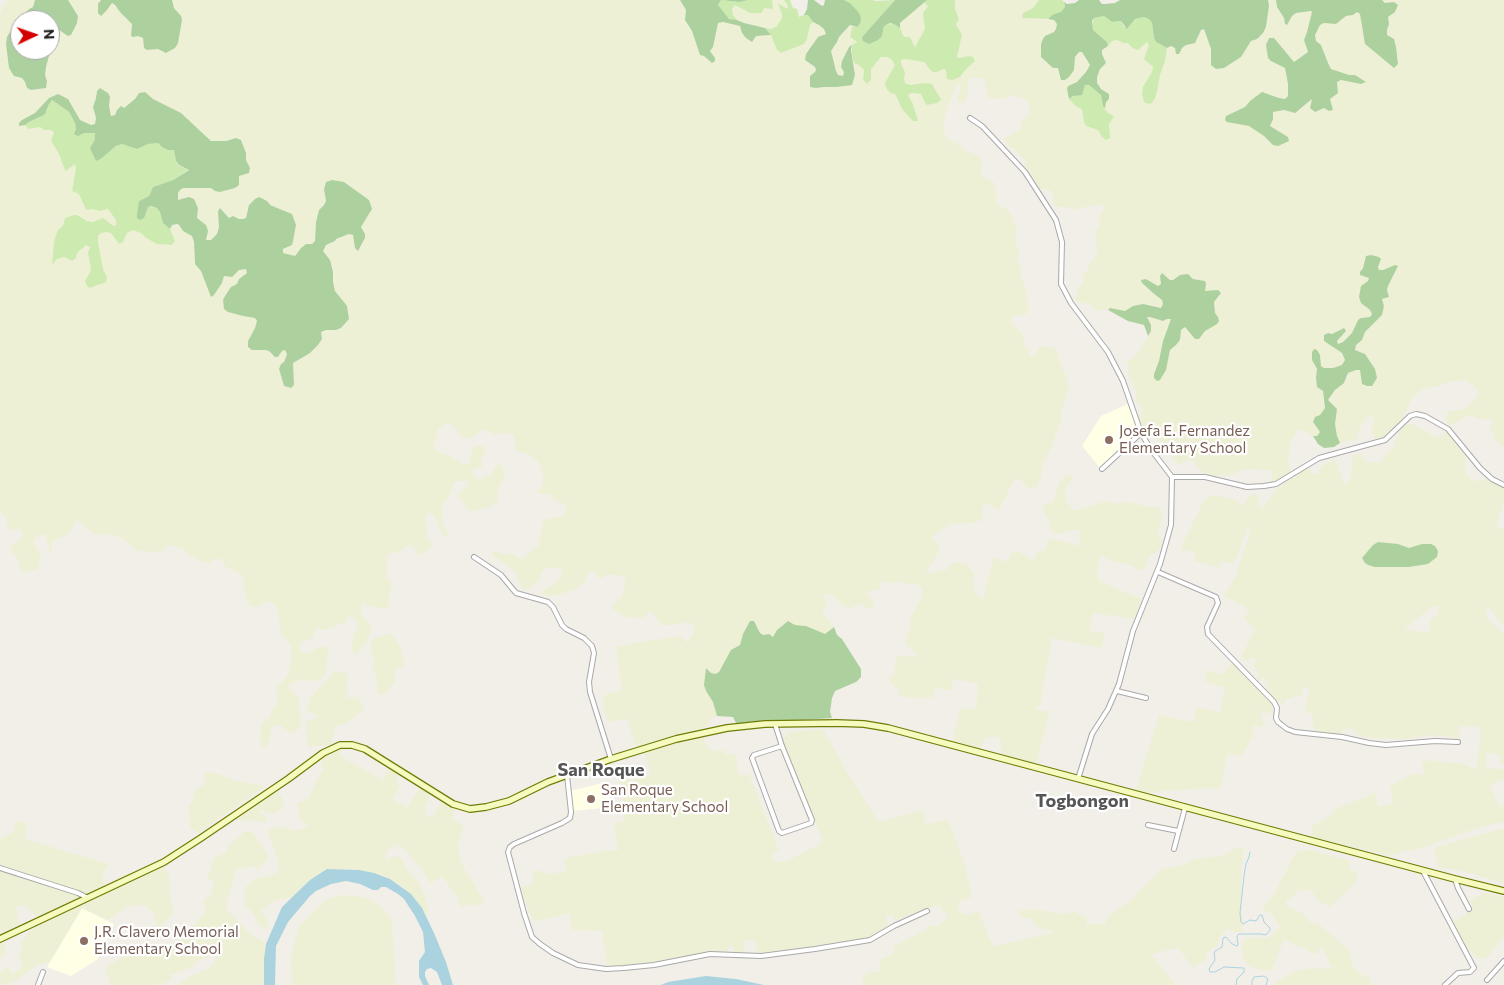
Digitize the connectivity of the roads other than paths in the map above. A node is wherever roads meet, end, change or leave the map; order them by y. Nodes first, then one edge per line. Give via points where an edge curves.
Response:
1 (970, 118) dead end
2 (1141, 433) junction
3 (1102, 469) dead end
4 (1172, 477) junction
5 (1504, 485) edge
6 (474, 557) dead end
7 (1158, 572) junction
8 (1116, 691) junction
9 (1146, 698) dead end
10 (775, 724) junction
11 (1458, 742) dead end
12 (782, 746) junction
13 (611, 759) junction
14 (567, 775) junction
15 (1078, 779) junction
16 (1185, 808) junction
17 (1148, 825) dead end
18 (1178, 831) junction
19 (1174, 849) dead end
20 (0, 868) edge
21 (1423, 871) junction
22 (1455, 879) junction
23 (1504, 891) edge
24 (88, 898) junction
25 (1469, 909) dead end
26 (928, 911) dead end
27 (0, 939) edge
28 (1504, 961) edge
29 (43, 972) dead end
30 (1487, 980) dead end
31 (38, 985) edge
32 (1445, 985) edge

1 - 2 street via 982,126 1025,172 1056,220 1062,242 1061,284 1108,352 1123,381
2 - 3 street
2 - 4 street
4 - 5 street via 1205,477 1247,487 1271,485 1287,479 1319,458 1381,442 1416,414 1448,429 1480,468
4 - 7 street via 1171,525
6 - 13 street via 501,575 516,593 548,602 562,625 592,646 590,692
7 - 8 street via 1133,631
7 - 11 street via 1216,597 1218,602 1207,627 1208,634 1274,702 1278,708 1276,718 1287,730 1386,745
8 - 9 street
8 - 15 street via 1092,734
10 - 12 street
10 - 13 street via 694,735
10 - 15 street via 850,724 888,728
12 - 12 street via 812,821 781,833 752,758
13 - 14 street
14 - 24 street via 509,801 470,809 453,804 365,749 352,744 340,745 323,753 184,850
14 - 26 street via 570,818 514,844 508,852 532,937 553,953 578,965 624,968 710,954 761,956 834,946 870,940
15 - 16 street
16 - 18 street
16 - 21 street
17 - 18 street
18 - 19 street
20 - 24 street
21 - 22 street
21 - 32 street via 1474,968 1458,974
22 - 23 street
22 - 25 street
24 - 27 street
28 - 30 street
29 - 31 street

